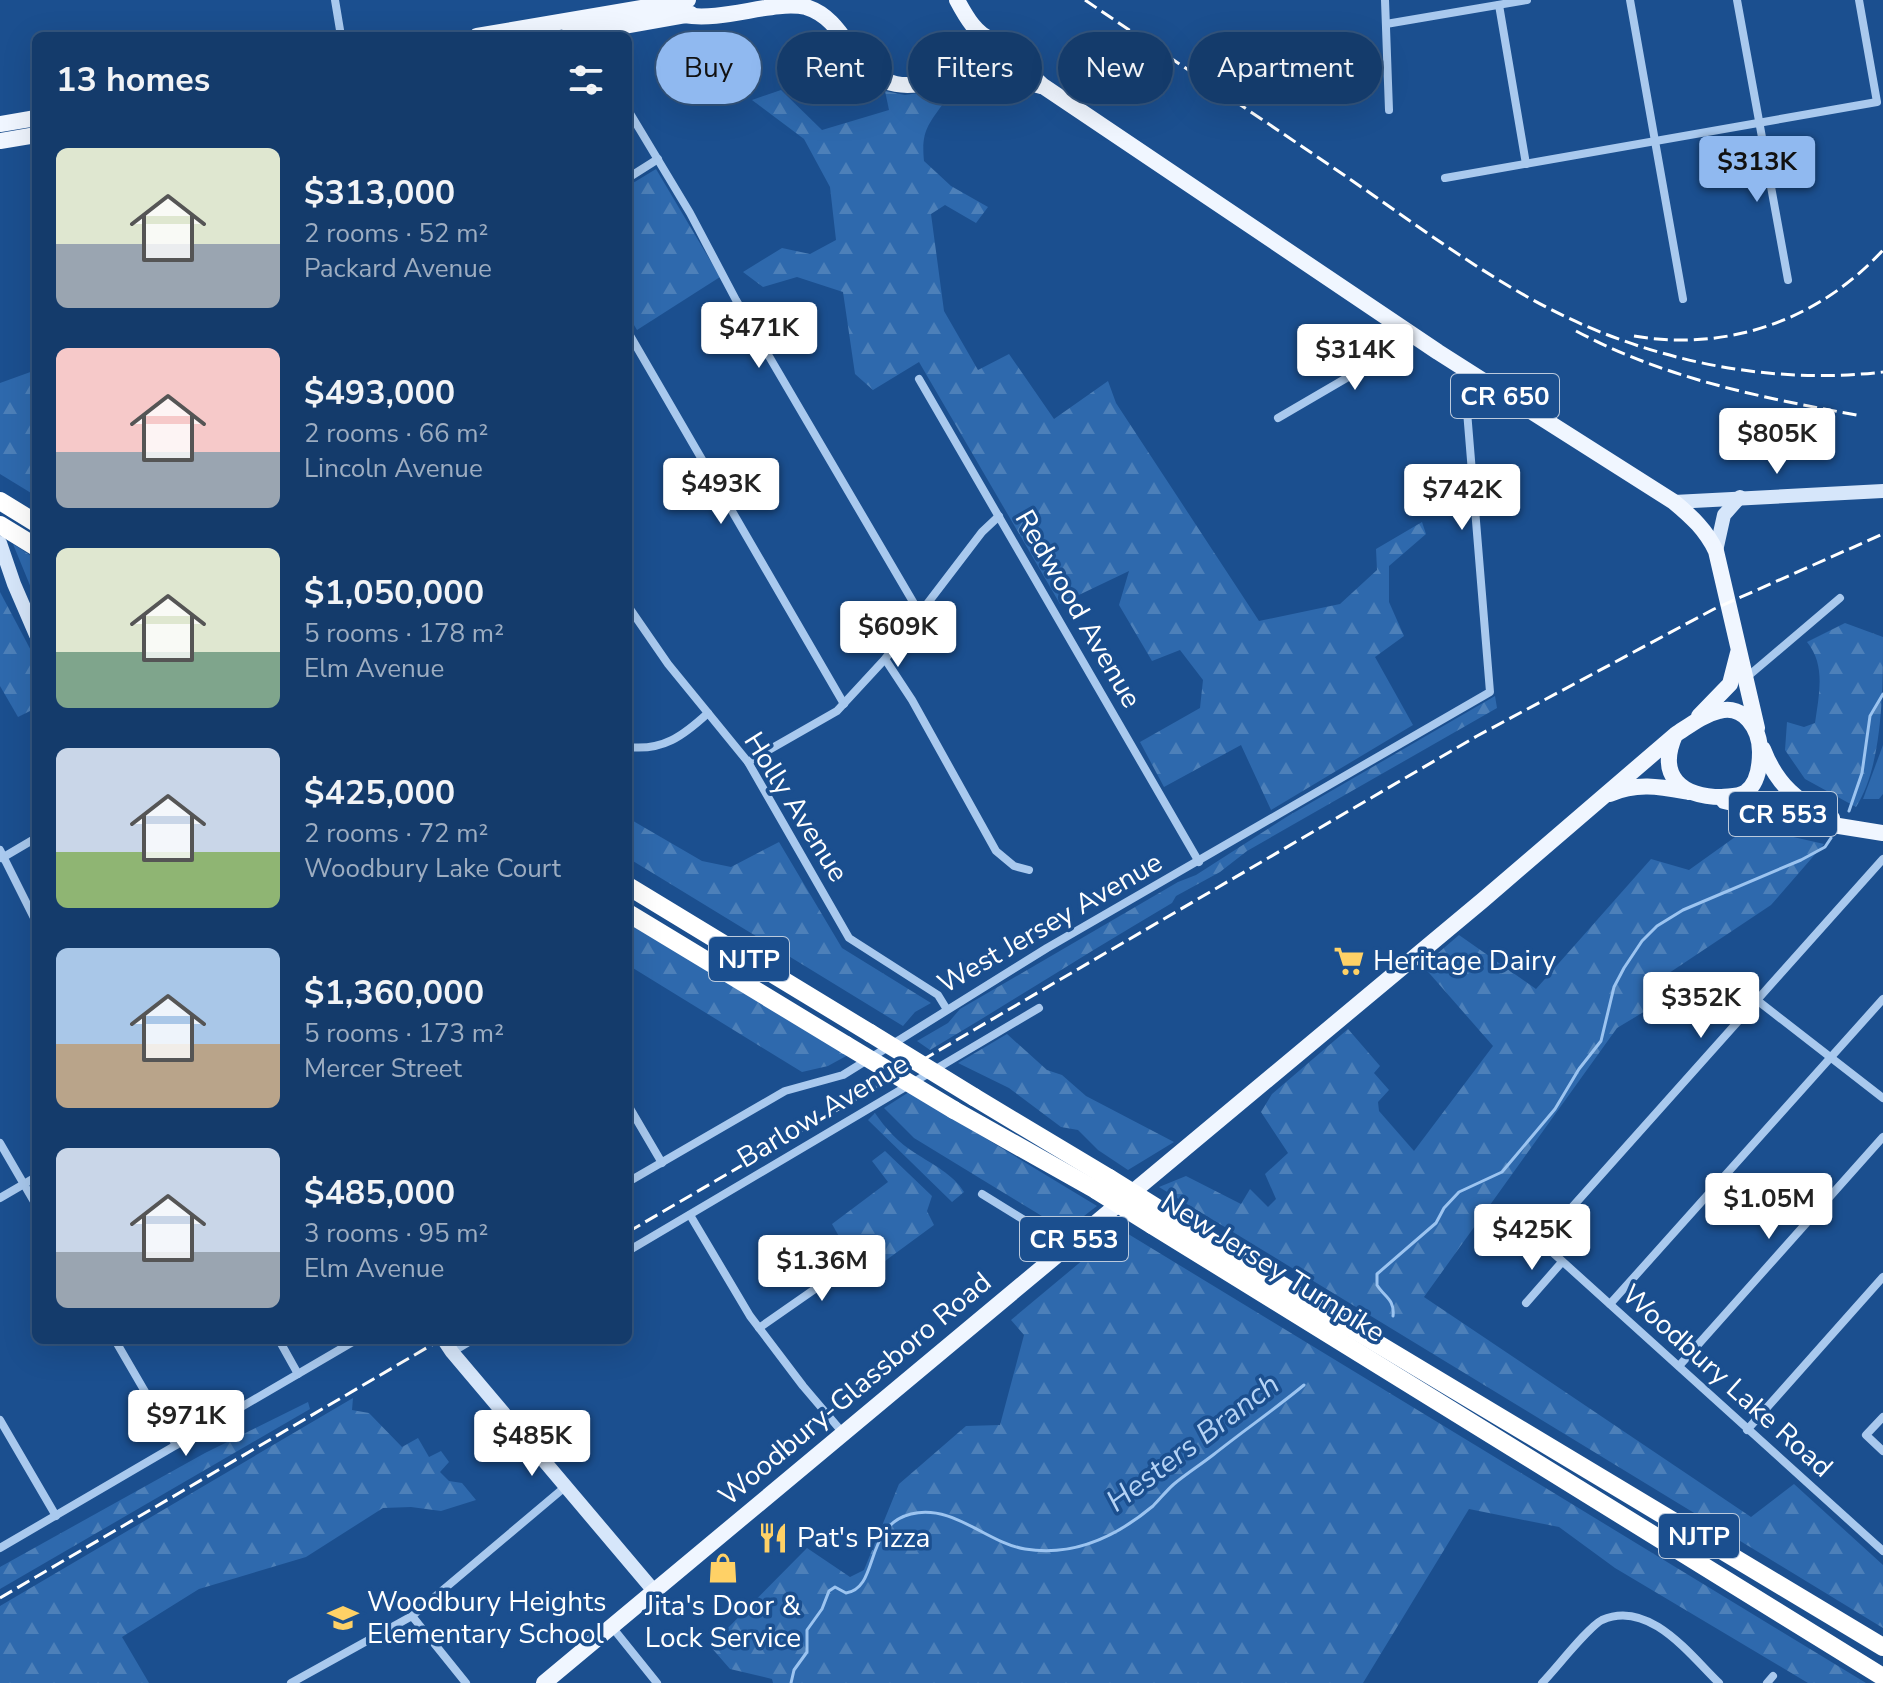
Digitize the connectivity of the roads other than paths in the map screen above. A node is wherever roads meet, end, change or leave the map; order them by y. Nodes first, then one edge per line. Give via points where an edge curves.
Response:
1 (335, 0) edge
2 (766, 0) edge
3 (957, 0) edge
4 (970, 0) edge
5 (1385, 0) edge
6 (1527, 0) edge
7 (1630, 0) edge
8 (1737, 0) edge
9 (1859, 0) edge
10 (1499, 5) junction
11 (686, 8) edge
12 (604, 20) edge
13 (1386, 24) junction
14 (340, 32) edge
15 (509, 32) edge
16 (576, 32) edge
17 (979, 32) edge
18 (992, 32) edge
19 (908, 85) edge
20 (1043, 86) edge
21 (1389, 110) dead end
22 (632, 117) edge
23 (32, 119) edge
24 (1758, 123) junction
25 (0, 124) edge
26 (32, 136) edge
27 (0, 141) edge
28 (1655, 142) junction
29 (658, 159) junction
30 (1526, 164) junction
31 (632, 175) edge
32 (1445, 178) dead end
33 (1788, 280) dead end
34 (1683, 299) dead end
35 (1416, 338) junction
36 (632, 339) edge
37 (1467, 372) junction
38 (919, 379) dead end
39 (1278, 418) dead end
40 (1883, 491) edge
41 (1740, 497) junction
42 (0, 501) edge
43 (1674, 502) junction
44 (999, 516) junction
45 (32, 521) edge
46 (0, 525) edge
47 (32, 545) edge
48 (2, 548) edge
49 (1716, 551) junction
50 (1840, 598) dead end
51 (632, 612) edge
52 (919, 612) junction
53 (32, 625) edge
54 (1740, 644) junction
55 (885, 659) junction
56 (1747, 677) junction
57 (844, 704) junction
58 (708, 713) junction
59 (1693, 723) junction
60 (1675, 735) junction
61 (1759, 736) junction
62 (632, 747) edge
63 (748, 762) junction
64 (1704, 795) junction
65 (1605, 797) junction
66 (1856, 828) junction
67 (1883, 833) edge
68 (32, 840) edge
69 (1, 855) edge
70 (1883, 859) edge
71 (1199, 862) junction
72 (1029, 870) dead end
73 (632, 888) edge
74 (32, 914) edge
75 (632, 915) edge
76 (1883, 999) edge
77 (1758, 1001) junction
78 (946, 1008) junction
79 (1039, 1008) dead end
80 (1830, 1058) junction
81 (1883, 1098) edge
82 (632, 1112) edge
83 (1883, 1137) edge
84 (0, 1143) edge
85 (662, 1163) junction
86 (32, 1179) edge
87 (632, 1180) edge
88 (24, 1184) junction
89 (1102, 1184) junction
90 (982, 1194) dead end
91 (0, 1198) edge
92 (32, 1198) edge
93 (690, 1215) junction
94 (1159, 1219) junction
95 (632, 1249) edge
96 (868, 1252) dead end
97 (1055, 1254) junction
98 (1562, 1262) junction
99 (1883, 1277) edge
100 (1526, 1303) dead end
101 (1610, 1304) junction
102 (759, 1328) junction
103 (117, 1344) edge
104 (281, 1344) edge
105 (349, 1344) edge
106 (448, 1346) edge
107 (1679, 1366) junction
108 (298, 1374) junction
109 (1883, 1417) edge
110 (0, 1420) edge
111 (1747, 1430) junction
112 (843, 1433) junction
113 (176, 1445) junction
114 (1883, 1451) edge
115 (565, 1487) junction
116 (56, 1516) junction
117 (0, 1548) edge
118 (1883, 1551) edge
119 (654, 1591) junction
120 (412, 1616) junction
121 (611, 1626) junction
122 (1883, 1647) edge
123 (1883, 1677) edge
124 (291, 1683) edge
125 (466, 1683) edge
126 (544, 1683) edge
127 (657, 1683) edge
128 (1542, 1683) edge
129 (1719, 1683) edge

1 - 14 street
2 - 11 main road
3 - 17 main road, CR 650
4 - 18 main road, CR 650
5 - 13 street
6 - 10 street
7 - 28 street
8 - 24 street
9 - 24 street via 1877,102
10 - 13 street
10 - 30 street
11 - 12 main road
11 - 19 main road via 705,18 803,6 843,34 867,71
12 - 15 main road
12 - 16 main road
13 - 21 street
20 - 35 main road, CR 650
22 - 29 street
23 - 25 main road
24 - 28 street
24 - 33 street
26 - 27 main road
28 - 30 street
28 - 34 street
29 - 31 street
29 - 52 street
30 - 32 street
35 - 37 main road, CR 650
35 - 39 street
36 - 57 street
37 - 43 main road, CR 650
37 - 71 street, West Jersey Avenue via 1490,692
38 - 44 street, Redwood Avenue
40 - 41 main road
41 - 43 main road
41 - 49 main road via 1724,515
42 - 45 highway
43 - 49 main road, CR 650 via 1699,524
44 - 52 street
44 - 71 street, Redwood Avenue
46 - 47 highway
48 - 53 main road
49 - 54 main road, CR 650
50 - 56 street
51 - 58 street, Holly Avenue
52 - 55 street
54 - 56 main road, CR 650
54 - 59 main road, CR 650 via 1730,684
55 - 57 street
55 - 72 street via 996,851 1014,866
56 - 61 main road, CR 650
57 - 63 street
58 - 62 street via 677,740
58 - 63 street, Holly Avenue
59 - 60 main road
59 - 61 main road via 1727,710 1745,716
60 - 64 main road via 1668,751 1670,770 1681,786
60 - 65 main road, Woodbury-Glassboro Road / CR 553
61 - 64 main road via 1759,765 1751,787 1742,795
61 - 66 main road, CR 553 via 1778,780 1796,799
63 - 78 street, Holly Avenue via 849,938 938,995
64 - 65 main road, Woodbury-Glassboro Road / CR 553 via 1652,785
64 - 66 main road, CR 553
65 - 97 main road, Woodbury-Glassboro Road / CR 553
66 - 67 main road, CR 553
68 - 69 street
69 - 74 street
70 - 77 street
71 - 78 street, West Jersey Avenue
73 - 89 highway, New Jersey Turnpike / NJTP, bridge via 974,1097
75 - 89 highway, New Jersey Turnpike / NJTP, bridge via 954,1110
76 - 80 street
77 - 80 street
77 - 98 street, Woodbury Lake Road via 1541,1242
78 - 85 street, West Jersey Avenue via 843,1075 785,1091
79 - 93 street, Barlow Avenue
80 - 81 street
80 - 101 street
82 - 85 street
83 - 107 street
84 - 88 street
85 - 87 street, West Jersey Avenue
86 - 88 street
88 - 91 street
88 - 92 street
89 - 94 highway, New Jersey Turnpike / NJTP, bridge
90 - 97 street via 1029,1223
93 - 95 street, Barlow Avenue
93 - 102 street
94 - 122 highway, New Jersey Turnpike / NJTP via 1328,1314
94 - 123 highway, New Jersey Turnpike / NJTP
96 - 102 street
97 - 112 main road, Woodbury-Glassboro Road / CR 553
98 - 100 street
98 - 101 street, Woodbury Lake Road
99 - 111 street
101 - 107 street, Woodbury Lake Road
102 - 112 street
103 - 113 street
104 - 108 street
105 - 108 street
106 - 115 main road
107 - 111 street, Woodbury Lake Road
108 - 113 street
109 - 114 street via 1866,1435
110 - 116 street
111 - 118 street, Woodbury Lake Road
112 - 119 main road, Woodbury-Glassboro Road / CR 553
113 - 116 street
115 - 119 main road
115 - 120 street
116 - 117 street
119 - 121 main road, Woodbury-Glassboro Road / CR 553
120 - 124 street
120 - 125 street
121 - 126 main road, Woodbury-Glassboro Road / CR 553
121 - 127 street
128 - 129 street via 1600,1621 1629,1616 1661,1628

